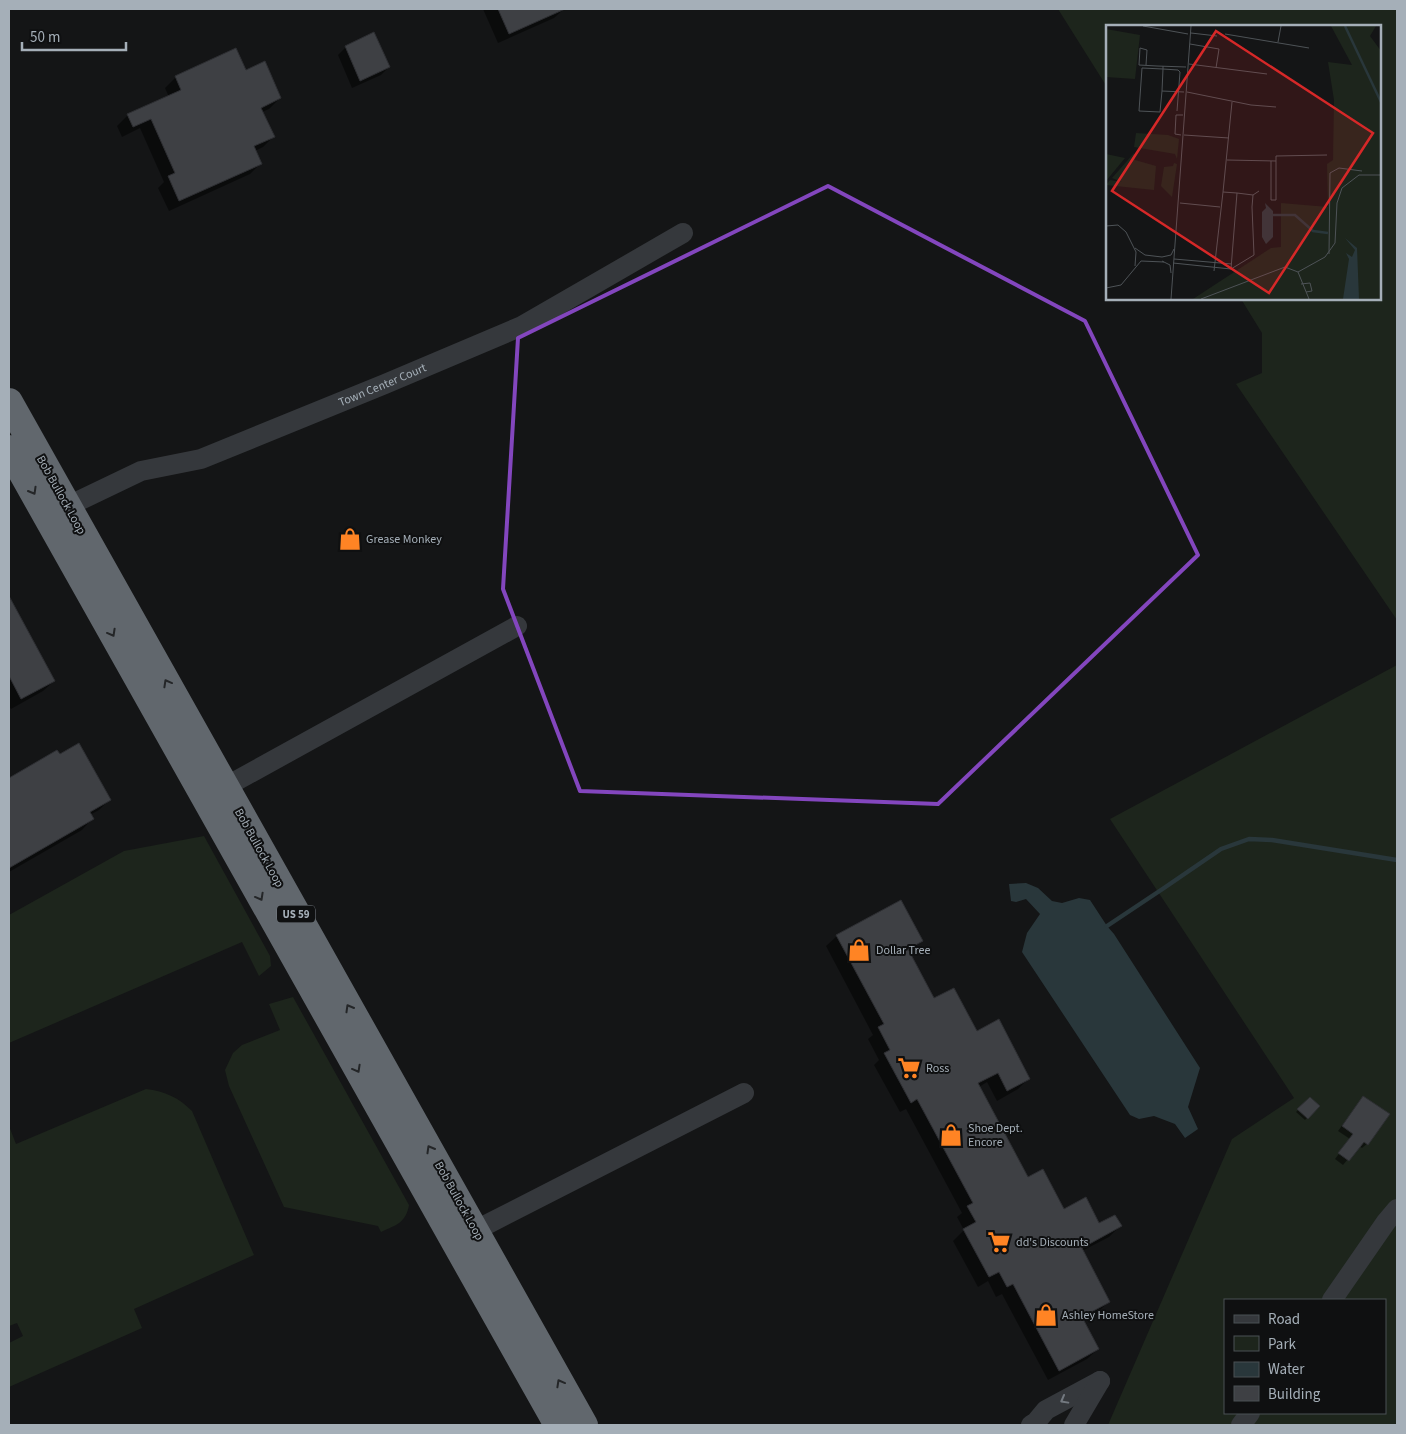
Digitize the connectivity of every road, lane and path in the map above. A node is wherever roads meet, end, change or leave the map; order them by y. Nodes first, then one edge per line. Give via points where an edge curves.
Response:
1 (683, 233) dead end
2 (9, 402) edge
3 (13, 428) edge
4 (68, 506) junction
5 (517, 626) dead end
6 (215, 793) junction
7 (744, 1093) dead end
8 (1397, 1209) edge
9 (476, 1230) junction
10 (1333, 1299) edge
11 (1249, 1414) edge
12 (558, 1425) edge
13 (584, 1425) edge
14 (1031, 1425) edge
15 (1074, 1425) edge
16 (1241, 1425) edge

1 - 4 street, Town Center Court via 522,326 200,459 142,471
2 - 3 highway, Bob Bullock Loop / US 59
3 - 4 highway, Bob Bullock Loop / US 59
3 -> 6 highway, Bob Bullock Loop / US 59 via 151,702
6 -> 4 highway, Bob Bullock Loop / US 59
5 - 6 street
9 -> 6 highway, Bob Bullock Loop / US 59 via 288,899 241,838 217,802
6 -> 12 highway, Bob Bullock Loop / US 59
7 - 9 street
8 - 10 street
13 -> 9 highway, Bob Bullock Loop / US 59
11 - 16 street
15 -> 14 street via 1100,1380 1046,1410

